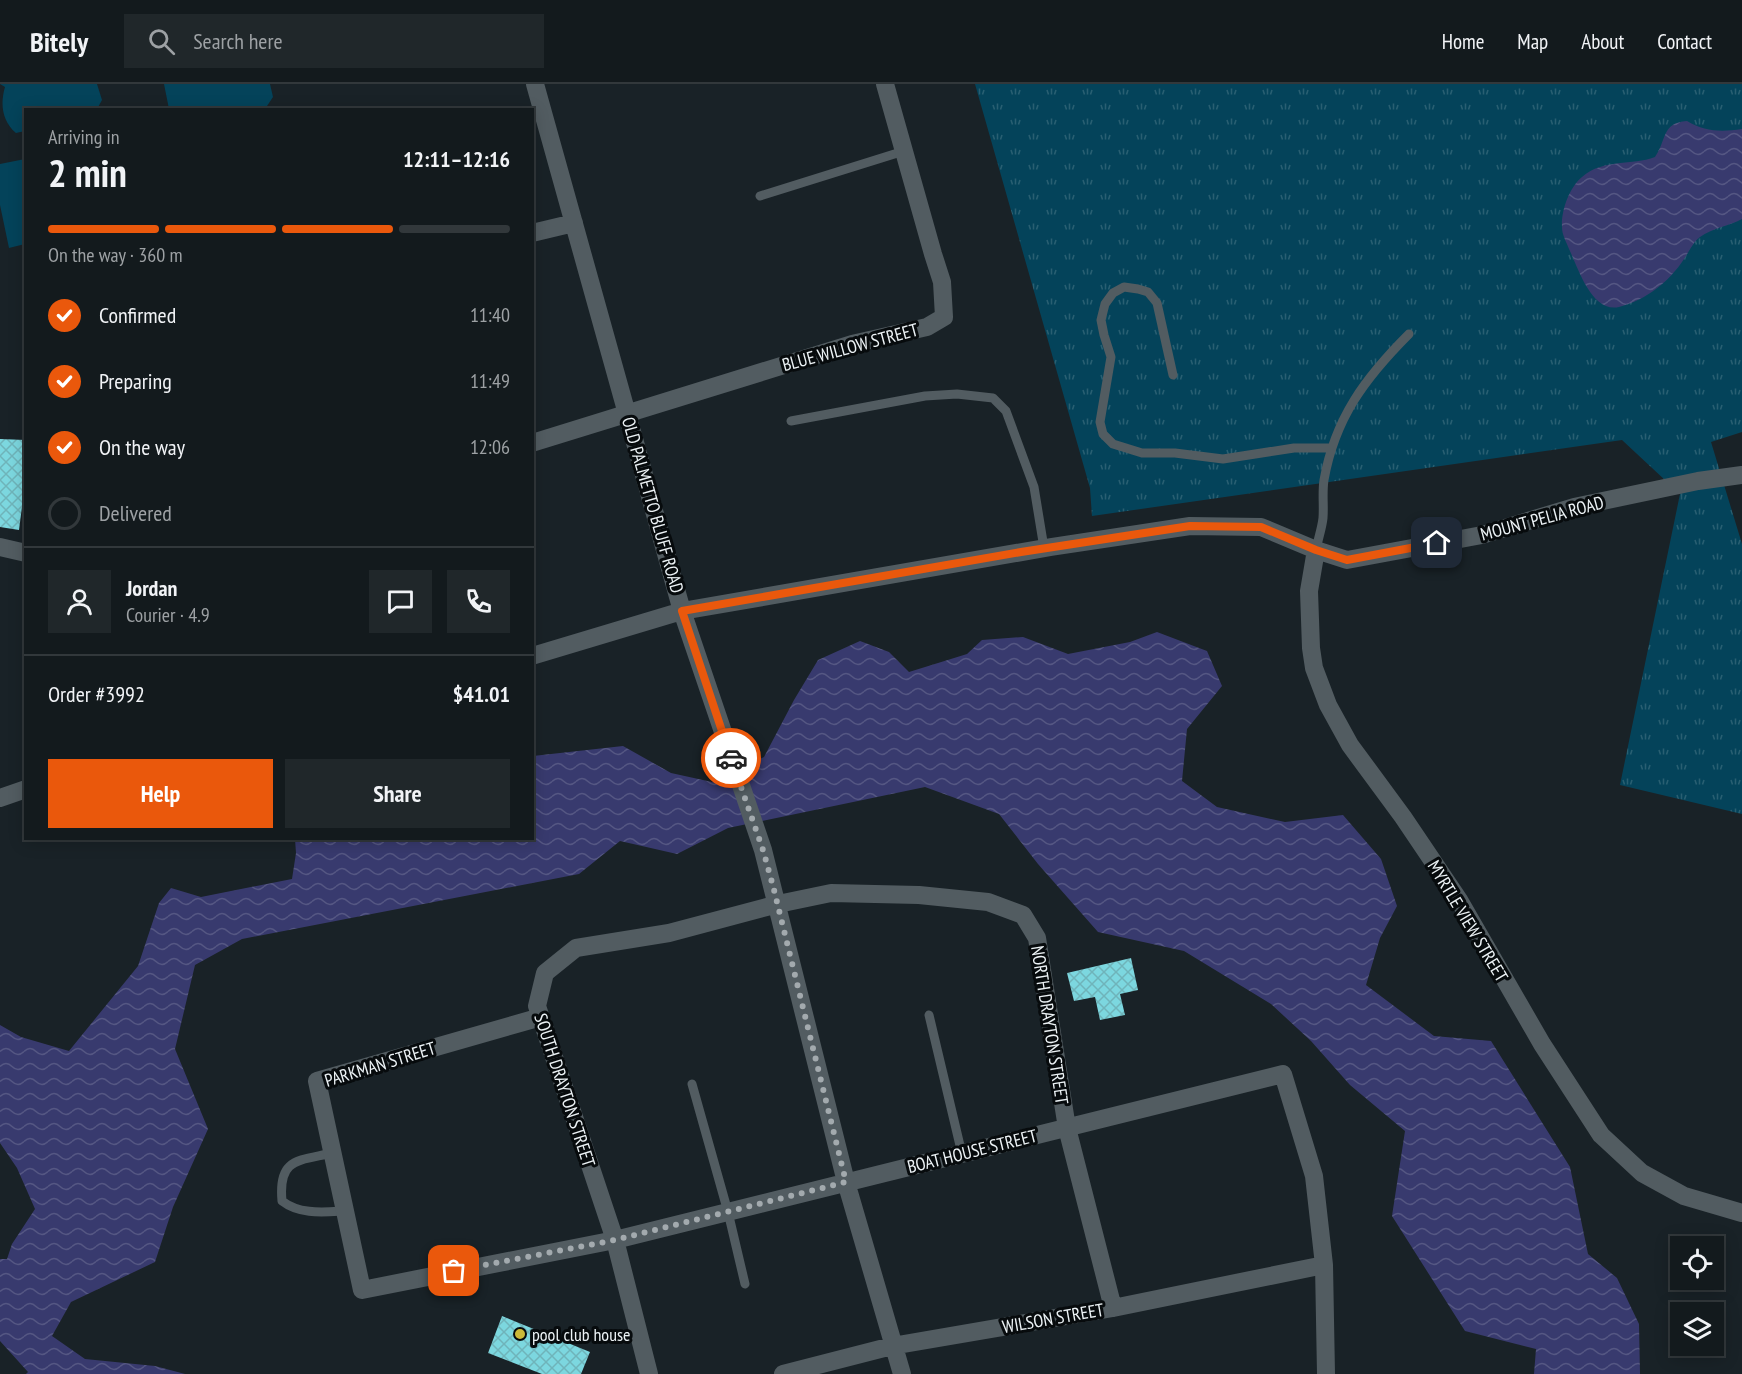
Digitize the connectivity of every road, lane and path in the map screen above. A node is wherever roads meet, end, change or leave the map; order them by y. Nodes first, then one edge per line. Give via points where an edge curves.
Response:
1 (535, 84) edge
2 (885, 84) edge
3 (904, 151) junction
4 (760, 196) dead end
5 (574, 223) junction
6 (534, 233) edge
7 (1409, 334) dead end
8 (1173, 375) dead end
9 (627, 412) junction
10 (791, 421) dead end
11 (534, 441) edge
12 (1330, 448) junction
13 (1742, 475) edge
14 (0, 547) edge
15 (1044, 548) junction
16 (1316, 550) junction
17 (24, 553) edge
18 (682, 611) junction
19 (534, 655) edge
20 (24, 790) edge
21 (0, 798) edge
22 (778, 904) junction
23 (929, 1015) dead end
24 (541, 1017) junction
25 (692, 1084) dead end
26 (1067, 1128) junction
27 (333, 1152) junction
28 (962, 1154) junction
29 (846, 1182) junction
30 (345, 1211) junction
31 (728, 1212) junction
32 (1742, 1213) edge
33 (615, 1240) junction
34 (1324, 1265) junction
35 (745, 1284) dead end
36 (362, 1290) joint
37 (1113, 1308) junction
38 (892, 1346) junction
39 (649, 1374) edge
40 (783, 1374) edge
41 (902, 1374) edge
42 (1326, 1374) edge

1 - 5 street, OLD PALMETTO BLUFF ROAD
2 - 3 street, BLUE WILLOW STREET
3 - 4 lane
3 - 9 street, BLUE WILLOW STREET via 942,282 944,317 927,327 852,344
5 - 6 street
5 - 9 street, OLD PALMETTO BLUFF ROAD
7 - 12 lane via 1357,393
8 - 12 lane via 1156,303 1148,292 1124,287 1113,294 1101,320 1111,357 1100,422 1103,434 1113,444 1142,453 1223,459 1294,448
9 - 11 street
9 - 18 street, OLD PALMETTO BLUFF ROAD
10 - 15 lane via 925,396 993,398 1006,411 1034,487
12 - 16 lane
13 - 16 street, MOUNT PELIA ROAD via 1574,507 1482,535 1347,560
14 - 17 street
15 - 16 street, MOUNT PELIA ROAD via 1190,526 1261,527
15 - 18 street, MOUNT PELIA ROAD
16 - 32 street, MYRTLE VIEW STREET via 1309,591 1311,648 1328,705 1350,745 1459,900 1542,1044 1601,1135 1642,1173 1684,1196
18 - 19 street, MOUNT PELIA ROAD
18 - 22 street, OLD PALMETTO BLUFF ROAD
20 - 21 street
22 - 24 street, SOUTH DRAYTON STREET via 669,933 576,948 545,973 537,1006
22 - 26 street, NORTH DRAYTON STREET via 831,893 919,895 988,902 1023,915 1037,938
22 - 29 street, OLD PALMETTO BLUFF ROAD
23 - 28 lane
24 - 27 street, PARKMAN STREET via 317,1081
24 - 33 street, SOUTH DRAYTON STREET
25 - 31 lane
26 - 28 street, BOAT HOUSE STREET
26 - 34 street, BOAT HOUSE STREET via 1283,1074 1314,1176
26 - 37 street, NORTH DRAYTON STREET
27 - 30 street, PARKMAN STREET
27 - 30 lane via 288,1166 280,1186 282,1201 303,1211
28 - 29 street, BOAT HOUSE STREET
29 - 31 street, BOAT HOUSE STREET
29 - 38 street, OLD PALMETTO BLUFF ROAD
30 - 36 street, PARKMAN STREET
31 - 33 street, BOAT HOUSE STREET
31 - 35 lane
33 - 36 street, BOAT HOUSE STREET
33 - 39 street, SOUTH DRAYTON STREET
34 - 37 street, WILSON STREET
34 - 42 street, BOAT HOUSE STREET
37 - 38 street, WILSON STREET
38 - 40 street, WILSON STREET
38 - 41 street, OLD PALMETTO BLUFF ROAD

